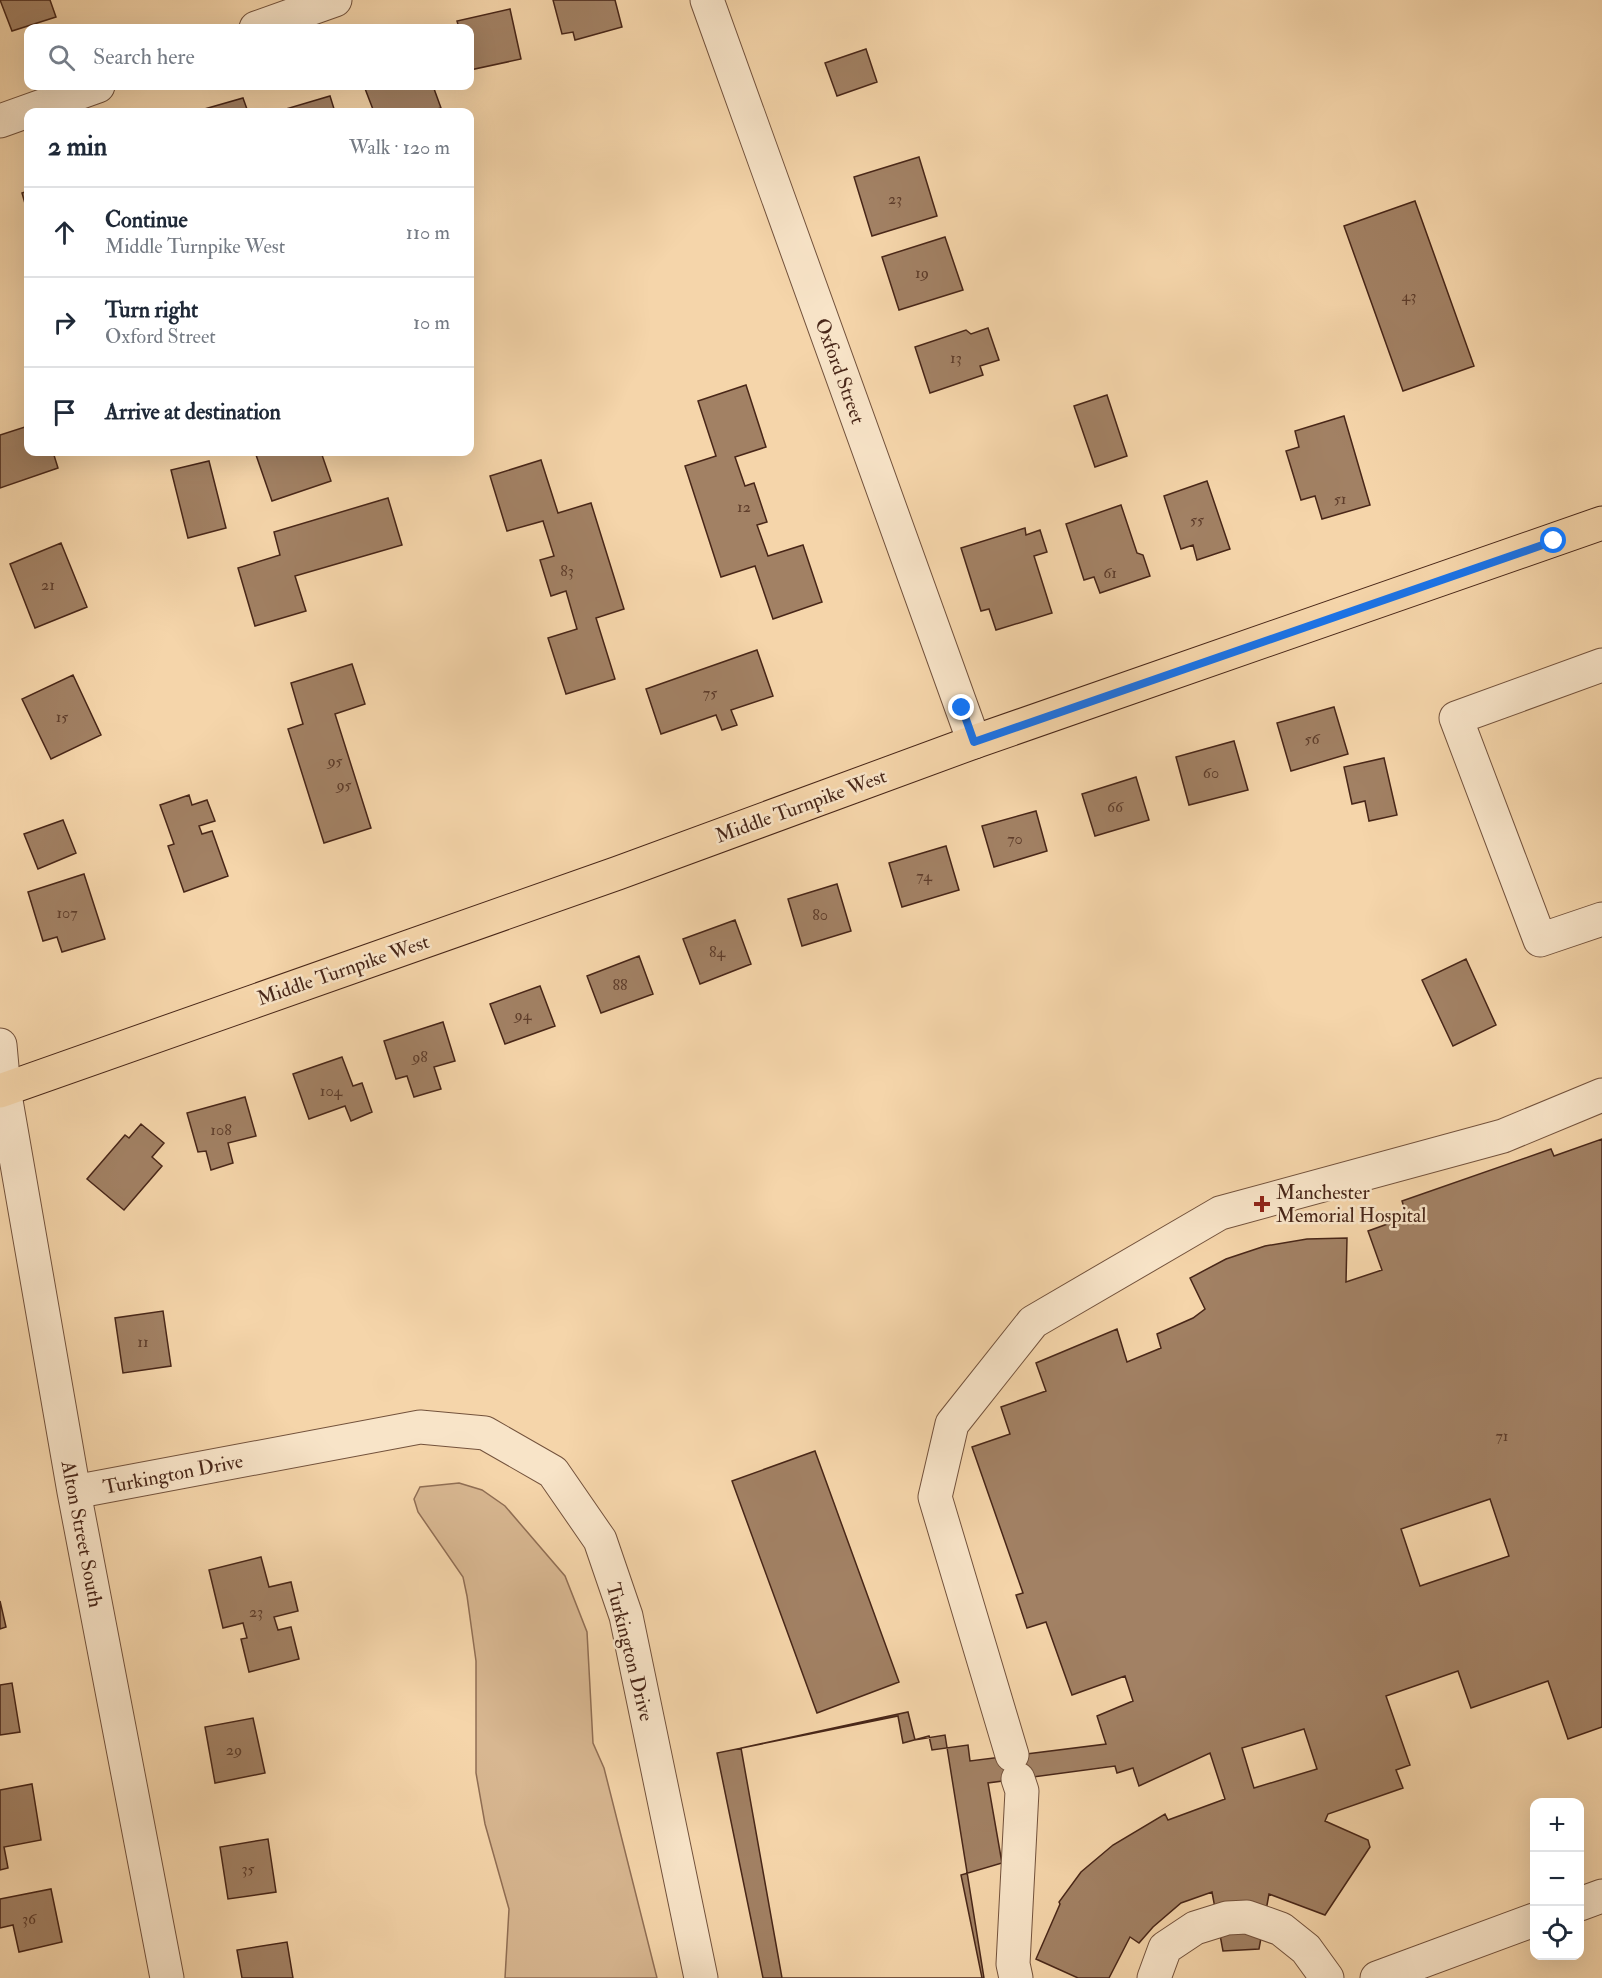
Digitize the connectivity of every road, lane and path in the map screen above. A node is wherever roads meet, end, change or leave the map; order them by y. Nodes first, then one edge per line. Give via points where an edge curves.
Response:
1 (335, 0) edge
2 (707, 0) edge
3 (267, 24) edge
4 (87, 90) edge
5 (36, 108) edge
6 (24, 112) edge
7 (0, 121) edge
8 (1602, 523) edge
9 (1602, 665) edge
10 (974, 742) junction
11 (1602, 920) edge
12 (0, 1045) edge
13 (2, 1090) edge
14 (1602, 1095) edge
15 (74, 1492) junction
16 (1602, 1896) edge
17 (1584, 1903) edge
18 (1530, 1922) edge
19 (1392, 1975) edge
20 (167, 1978) edge
21 (701, 1978) edge
22 (1016, 1978) edge
23 (1154, 1978) edge
24 (1327, 1978) edge

1 - 3 street
2 - 10 street, Oxford Street
4 - 5 street
6 - 7 street
8 - 10 main road, Middle Turnpike West
9 - 11 street via 1456,718 1540,940
10 - 13 main road, Middle Turnpike West via 618,873
12 - 13 street, Alton Street South
13 - 15 street, Alton Street South
14 - 22 street via 1503,1136 1220,1213 1033,1322 952,1424 935,1497 1022,1791 1013,1964
15 - 20 street, Alton Street South
15 - 21 street, Turkington Drive via 420,1427 485,1433 553,1472 600,1540 626,1616
16 - 17 street
18 - 19 street
23 - 24 street via 1165,1948 1195,1928 1227,1918 1247,1917 1281,1929 1306,1949

